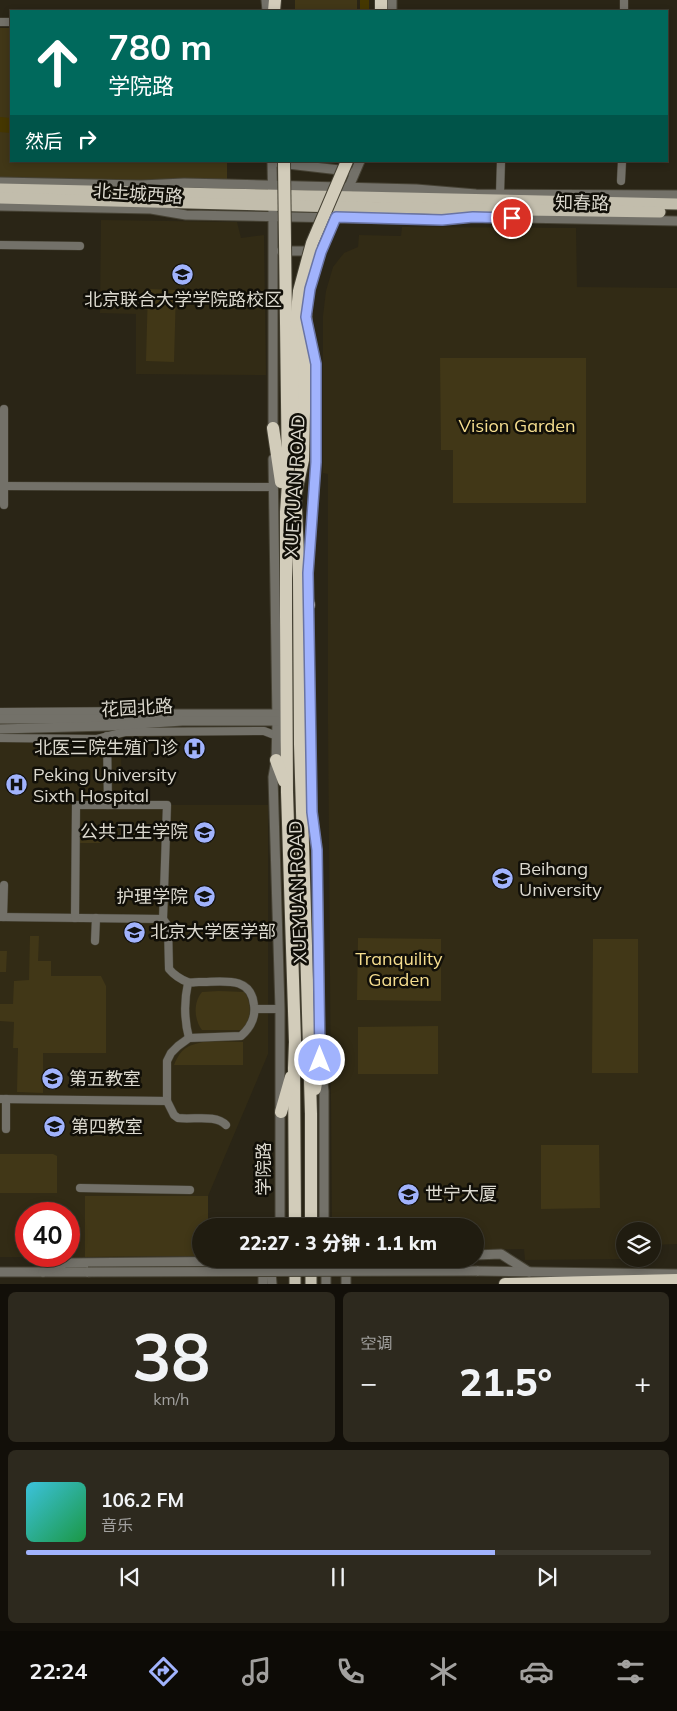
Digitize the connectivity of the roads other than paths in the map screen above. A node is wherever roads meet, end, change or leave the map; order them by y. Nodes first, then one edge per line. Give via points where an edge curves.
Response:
1 (272, 162) edge
2 (280, 162) edge
3 (284, 162) edge
4 (347, 162) edge
5 (360, 162) edge
6 (501, 162) edge
7 (622, 162) edge
8 (355, 172) junction
9 (621, 181) dead end
10 (0, 182) edge
11 (0, 189) edge
12 (500, 194) junction
13 (677, 195) edge
14 (0, 198) edge
15 (273, 201) junction
16 (342, 203) junction
17 (677, 204) edge
18 (0, 206) edge
19 (677, 212) edge
20 (677, 221) edge
21 (0, 245) edge
22 (80, 246) dead end
23 (272, 250) junction
24 (321, 252) junction
25 (296, 321) junction
26 (4, 409) dead end
27 (273, 428) junction
28 (2, 486) edge
29 (273, 488) junction
30 (4, 505) dead end
31 (286, 512) junction
32 (299, 578) junction
33 (309, 605) junction
34 (286, 617) junction
35 (276, 632) junction
36 (144, 711) dead end
37 (0, 712) edge
38 (277, 718) junction
39 (0, 720) edge
40 (0, 729) edge
41 (107, 736) junction
42 (277, 736) junction
43 (0, 738) edge
44 (276, 760) junction
45 (287, 792) junction
46 (108, 805) junction
47 (4, 885) dead end
48 (2, 917) edge
49 (75, 918) junction
50 (96, 918) junction
51 (163, 919) junction
52 (95, 941) dead end
53 (188, 982) junction
54 (255, 1009) junction
55 (280, 1009) junction
56 (189, 1038) junction
57 (320, 1060) junction
58 (294, 1068) junction
59 (3, 1098) edge
60 (167, 1100) junction
61 (281, 1112) junction
62 (311, 1114) junction
63 (226, 1125) dead end
64 (6, 1129) dead end
65 (80, 1188) dead end
66 (190, 1190) dead end
67 (280, 1218) edge
68 (295, 1218) edge
69 (310, 1218) edge
70 (324, 1218) edge
71 (484, 1255) edge
72 (192, 1261) edge
73 (264, 1268) edge
74 (311, 1268) edge
75 (320, 1268) edge
76 (346, 1268) edge
77 (326, 1270) junction
78 (271, 1271) junction
79 (295, 1271) edge
80 (0, 1272) edge
81 (43, 1272) junction
82 (529, 1272) junction
83 (677, 1274) edge
84 (677, 1280) edge
85 (572, 1282) edge
86 (263, 1284) edge
87 (272, 1284) edge
88 (311, 1284) edge
89 (326, 1284) edge
90 (346, 1284) edge
91 (505, 1284) edge

1 - 15 street
2 - 8 street
3 - 25 highway, bridge
4 - 25 highway, bridge via 312,243 299,291
5 - 8 street
6 - 12 street
7 - 9 street
8 - 16 street
10 - 15 street, 北土城西路 via 184,183
11 - 15 main road, 北土城西路
12 - 13 street, 知春路
12 - 16 street, 知春路 via 416,189
14 - 15 main road, 北土城西路
15 - 16 main road
15 - 16 street
15 - 18 street, 北土城西路 via 186,215 150,209
15 - 23 street
16 - 17 main road
16 - 19 main road
16 - 20 street, 知春路 via 442,220 473,217
16 - 24 street
21 - 22 street
23 - 24 street
23 - 27 street, XUEYUAN ROAD
24 - 25 street
25 - 31 highway, XUEYUAN ROAD
25 - 32 highway, XUEYUAN ROAD via 295,494
25 - 33 street, XUEYUAN ROAD via 316,364 316,462
26 - 28 street
27 - 29 street, XUEYUAN ROAD
27 - 31 highway
28 - 29 street
28 - 30 street
29 - 35 street, XUEYUAN ROAD
31 - 34 highway, XUEYUAN ROAD
32 - 33 highway
32 - 62 highway, XUEYUAN ROAD via 300,744
33 - 57 street, XUEYUAN ROAD
34 - 35 highway
34 - 45 highway, XUEYUAN ROAD
35 - 38 street, XUEYUAN ROAD
36 - 37 street
38 - 39 street, 花园北路 via 174,714 122,719
38 - 40 street, 花园北路
38 - 42 street, XUEYUAN ROAD
41 - 42 street via 125,732 253,731
41 - 43 street via 97,739
41 - 46 street
42 - 44 street, XUEYUAN ROAD
44 - 45 highway
44 - 55 street, XUEYUAN ROAD via 273,777
45 - 58 highway, XUEYUAN ROAD
46 - 49 street via 76,806
46 - 51 street via 167,805
47 - 48 street
48 - 49 street
49 - 50 street
50 - 51 street
50 - 52 street
51 - 53 street via 168,926 169,969
53 - 54 street via 238,982 253,996
53 - 56 street via 184,999
54 - 55 street
54 - 56 street via 251,1025 241,1036
55 - 61 street, XUEYUAN ROAD
56 - 60 street via 171,1053 167,1061
57 - 62 highway
57 - 70 street, XUEYUAN ROAD via 324,1091
58 - 61 highway
58 - 68 highway, XUEYUAN ROAD
59 - 60 street
59 - 64 street
60 - 63 street via 178,1118 216,1119
61 - 67 street, 学院路
62 - 69 highway, XUEYUAN ROAD
65 - 66 street
71 - 82 street via 501,1254
72 - 81 street via 65,1263
73 - 86 street
74 - 88 main road
75 - 77 street, bridge
76 - 90 street
77 - 82 street, bridge
77 - 89 street
78 - 79 street, bridge
78 - 81 street, bridge
78 - 87 street
80 - 81 street
82 - 83 street
84 - 85 highway
85 - 91 highway

